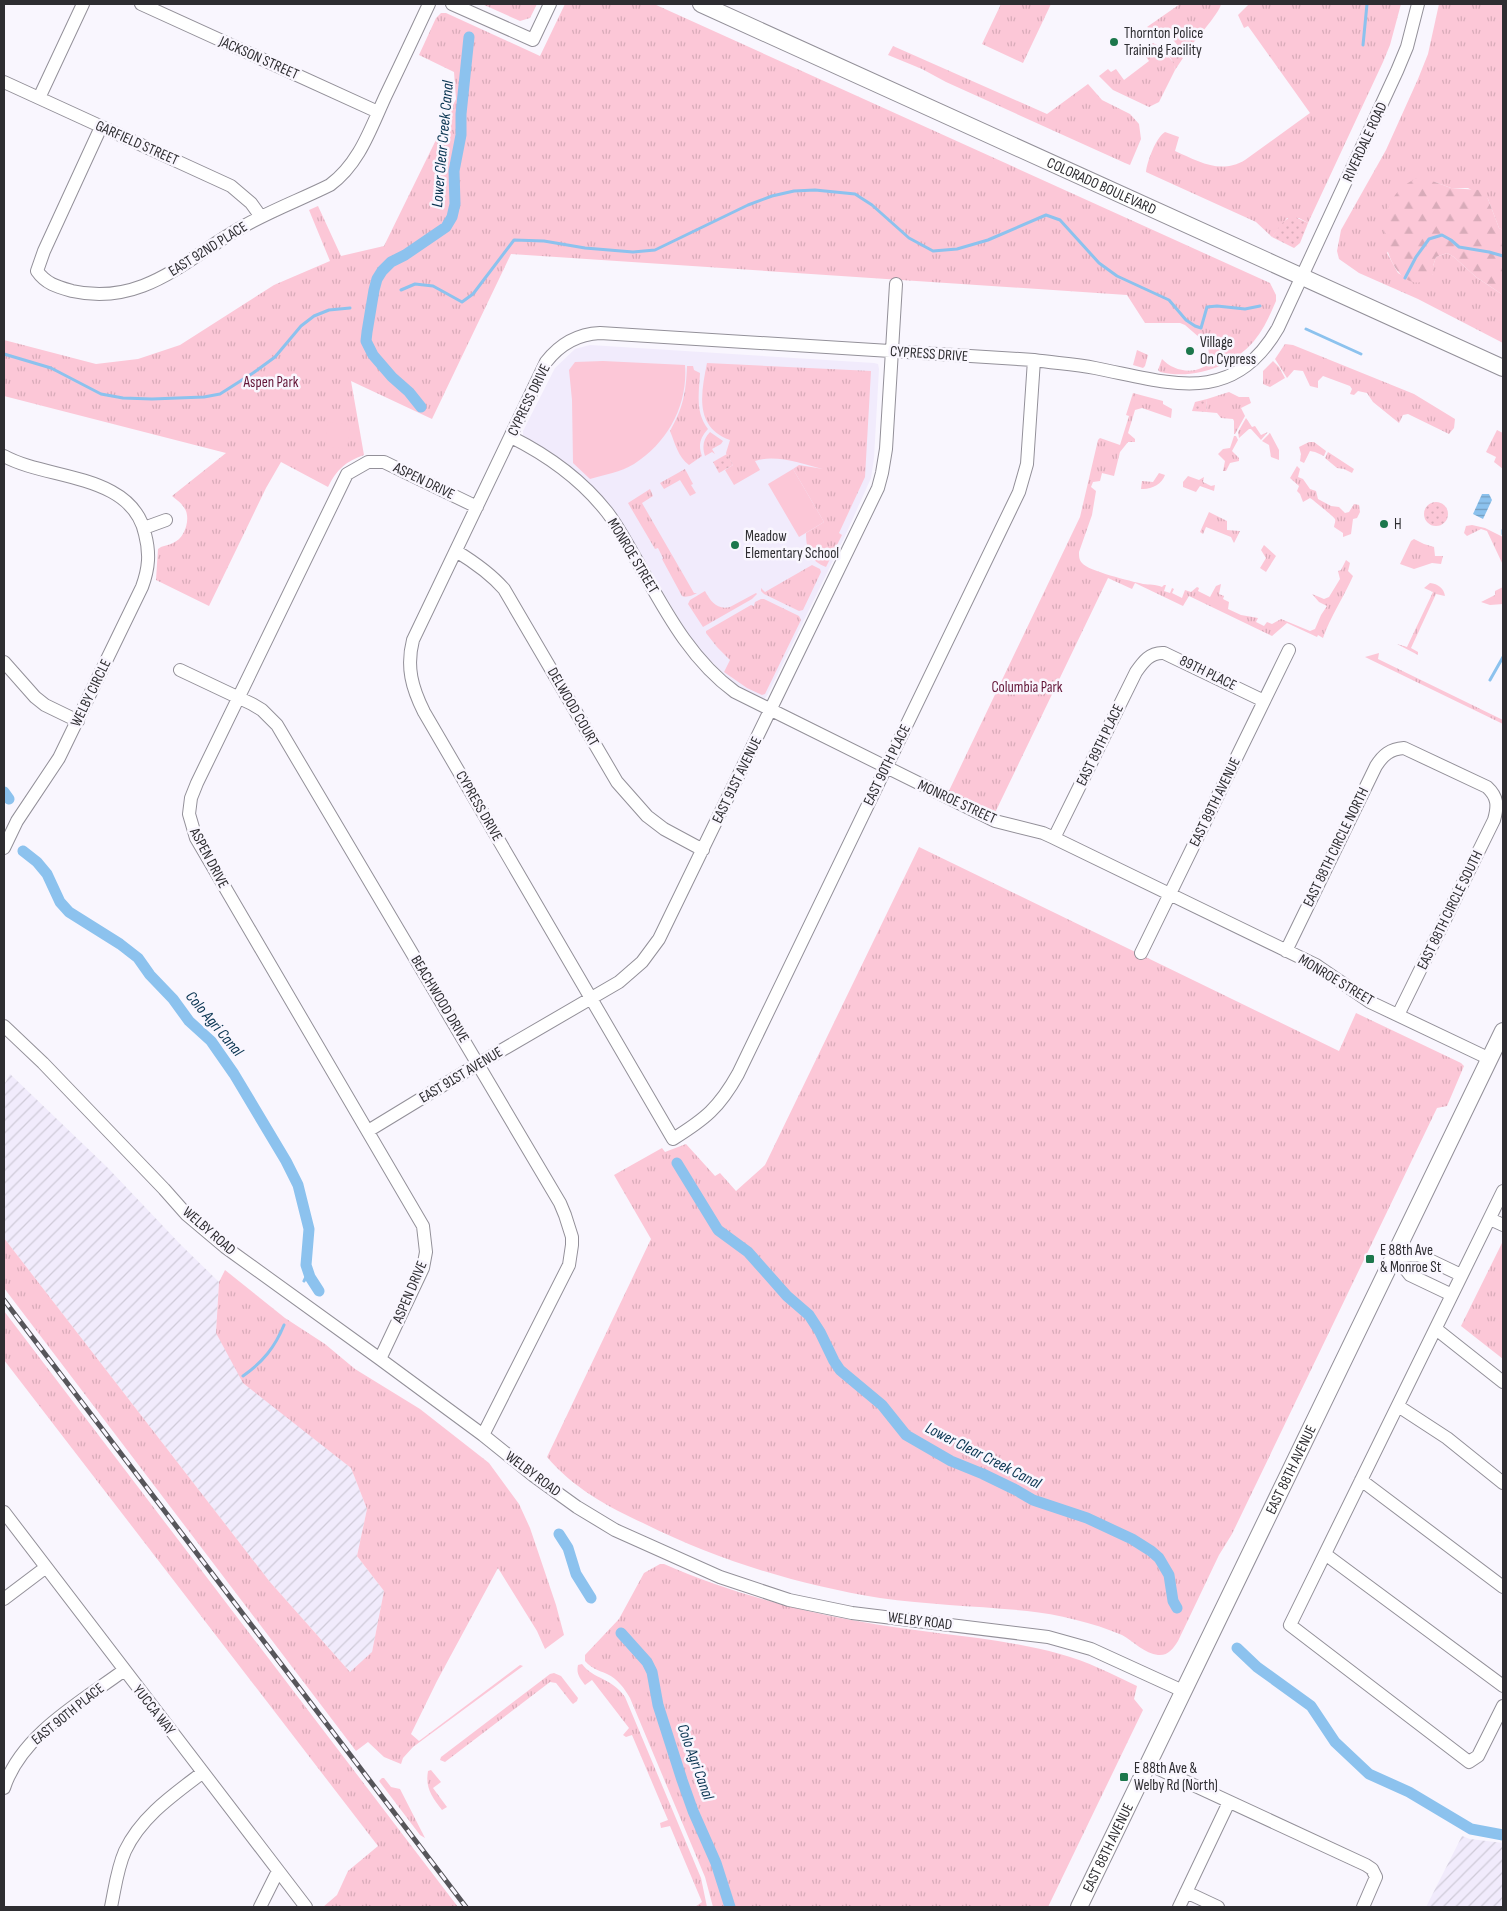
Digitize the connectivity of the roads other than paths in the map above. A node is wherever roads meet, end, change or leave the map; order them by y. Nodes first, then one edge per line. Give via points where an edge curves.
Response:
1 (82, 4) edge
2 (141, 4) edge
3 (429, 4) edge
4 (452, 4) edge
5 (550, 4) edge
6 (701, 4) edge
7 (1418, 4) edge
8 (4, 82) edge
9 (39, 98) junction
10 (378, 112) junction
11 (101, 127) junction
12 (261, 217) junction
13 (1303, 276) junction
14 (896, 284) dead end
15 (892, 351) junction
16 (1034, 360) junction
17 (1503, 368) edge
18 (511, 438) junction
19 (4, 456) edge
20 (477, 507) junction
21 (166, 520) dead end
22 (144, 528) junction
23 (456, 551) junction
24 (1289, 650) dead end
25 (1151, 655) joint
26 (4, 662) edge
27 (180, 670) dead end
28 (238, 697) junction
29 (1264, 700) junction
30 (771, 711) junction
31 (78, 721) junction
32 (886, 768) junction
33 (1497, 803) joint
34 (1054, 838) junction
35 (4, 848) edge
36 (703, 850) junction
37 (1170, 895) junction
38 (1286, 951) junction
39 (1142, 953) dead end
40 (592, 999) junction
41 (1398, 1015) junction
42 (4, 1026) edge
43 (1503, 1031) edge
44 (1490, 1059) junction
45 (478, 1064) junction
46 (368, 1131) junction
47 (673, 1139) joint
48 (1503, 1191) edge
49 (1490, 1219) junction
50 (1503, 1225) edge
51 (1395, 1256) junction
52 (1461, 1275) junction
53 (1452, 1295) junction
54 (1436, 1329) junction
55 (380, 1359) junction
56 (1503, 1382) edge
57 (1398, 1406) junction
58 (483, 1435) junction
59 (1361, 1480) junction
60 (1503, 1483) edge
61 (4, 1512) edge
62 (1325, 1554) junction
63 (45, 1568) junction
64 (1503, 1587) edge
65 (4, 1599) edge
66 (123, 1670) junction
67 (1503, 1686) edge
68 (1183, 1691) junction
69 (1503, 1706) edge
70 (1148, 1764) junction
71 (202, 1773) junction
72 (4, 1788) edge
73 (1229, 1802) junction
74 (278, 1871) junction
75 (1186, 1892) junction
76 (111, 1907) edge
77 (260, 1907) edge
78 (306, 1907) edge
79 (1079, 1907) edge
80 (1179, 1907) edge
81 (1218, 1907) edge
82 (1363, 1907) edge

1 - 9 street
2 - 10 street, JACKSON STREET
3 - 10 street, EAST 92ND PLACE
4 - 5 street via 533,40
6 - 13 main road, COLORADO BOULEVARD
7 - 13 street, RIVERDALE ROAD via 1398,71
8 - 9 street, GARFIELD STREET
9 - 11 street, GARFIELD STREET
10 - 12 street, EAST 92ND PLACE via 356,158 340,178
11 - 12 street, GARFIELD STREET via 231,186
11 - 12 street, EAST 92ND PLACE via 37,271 49,283 85,294 137,290
13 - 16 street, CYPRESS DRIVE via 1263,352 1224,378 1192,385 1171,384 1096,368
13 - 17 main road, COLORADO BOULEVARD
14 - 15 street, EAST 91ST AVENUE
15 - 16 street, CYPRESS DRIVE
15 - 18 street, CYPRESS DRIVE via 600,333 584,335 559,348 546,362
15 - 30 street, EAST 91ST AVENUE via 886,449 878,488
16 - 32 street, EAST 90TH PLACE via 1027,464 1019,492
18 - 20 street, CYPRESS DRIVE
18 - 30 street, MONROE STREET via 548,457 588,490 616,524 696,656 735,692
19 - 22 street, WELBY CIRCLE via 103,487 131,506
20 - 23 street, CYPRESS DRIVE
20 - 28 street, ASPEN DRIVE via 384,462 368,462 347,474
21 - 22 street
22 - 31 street, WELBY CIRCLE via 149,554 147,574
23 - 36 street, DELWOOD COURT via 475,562 504,589 608,768 630,798 664,829
23 - 40 street, CYPRESS DRIVE via 413,640 409,666 413,687 424,712
24 - 29 street, EAST 89TH AVENUE
25 - 29 street, 89TH PLACE via 1164,653
25 - 34 street, EAST 89TH PLACE via 1136,672
26 - 31 street via 45,705
27 - 28 street, BEACHWOOD DRIVE
28 - 45 street, BEACHWOOD DRIVE via 262,710 277,725
28 - 46 street, ASPEN DRIVE via 191,798 192,830
29 - 37 street, EAST 89TH AVENUE
30 - 32 street, MONROE STREET
30 - 36 street, EAST 91ST AVENUE
31 - 35 street, WELBY CIRCLE
32 - 34 street, MONROE STREET via 995,821
32 - 47 street, EAST 90TH PLACE via 727,1094 702,1120
33 - 38 street, EAST 88TH CIRCLE NORTH via 1494,793 1487,787 1413,751 1404,748 1383,756
33 - 41 street, EAST 88TH CIRCLE SOUTH via 1494,820
34 - 37 street, MONROE STREET
36 - 40 street, EAST 91ST AVENUE via 652,951 632,972
37 - 38 street, MONROE STREET
37 - 39 street, EAST 89TH AVENUE
38 - 41 street, MONROE STREET via 1316,966 1370,1002
40 - 45 street, EAST 91ST AVENUE
40 - 47 street, CYPRESS DRIVE
41 - 44 street, MONROE STREET
42 - 55 street, WELBY ROAD via 57,1077 187,1215 249,1265
43 - 44 main road, EAST 88TH AVENUE
44 - 51 main road, EAST 88TH AVENUE
45 - 46 street, EAST 91ST AVENUE
45 - 58 street, BEACHWOOD DRIVE via 560,1203 572,1245 564,1275
46 - 55 street, ASPEN DRIVE via 421,1220 426,1252 423,1268
48 - 49 street
49 - 50 street
49 - 52 street
51 - 52 street via 1419,1256
51 - 53 street via 1410,1275
51 - 68 main road, EAST 88TH AVENUE
52 - 53 street
53 - 54 street
54 - 56 street
54 - 57 street
55 - 58 street, WELBY ROAD
57 - 59 street
57 - 60 street via 1447,1438
58 - 68 street, WELBY ROAD via 577,1507 615,1530 736,1583 789,1600 852,1613 1048,1637 1090,1649
59 - 62 street
59 - 64 street
61 - 63 street, YUCCA WAY
62 - 67 street
62 - 69 street via 1290,1625 1469,1762 1478,1756
63 - 65 street
63 - 66 street, YUCCA WAY
66 - 71 street, YUCCA WAY
66 - 72 street, EAST 90TH PLACE via 32,1741 12,1767
68 - 70 main road, EAST 88TH AVENUE
70 - 73 street
70 - 79 main road, EAST 88TH AVENUE
71 - 74 street, YUCCA WAY
71 - 76 street via 164,1802 133,1836 119,1868
73 - 75 street
73 - 82 street via 1366,1865 1376,1877
74 - 77 street
74 - 78 street, YUCCA WAY
75 - 80 street
75 - 81 street

